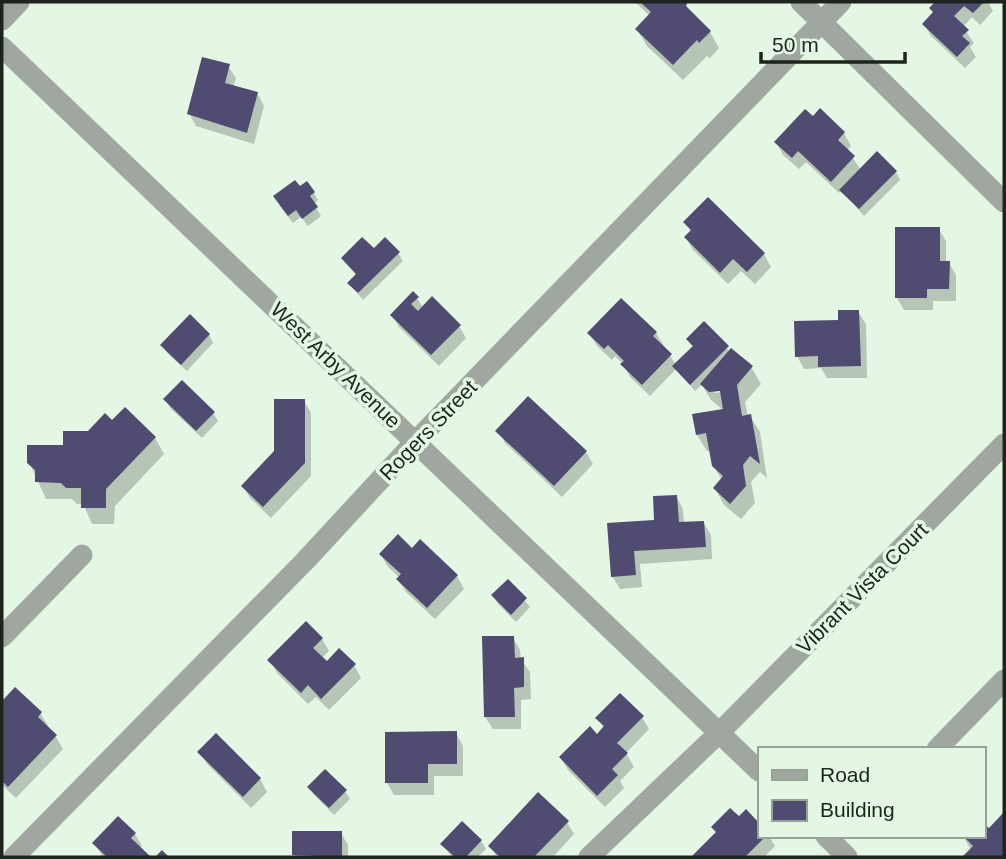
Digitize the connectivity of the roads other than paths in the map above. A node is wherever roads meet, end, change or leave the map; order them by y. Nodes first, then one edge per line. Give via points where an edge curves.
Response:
1 (19, 2) edge
2 (801, 2) edge
3 (841, 2) edge
4 (2, 20) edge
5 (822, 22) junction
6 (2, 47) edge
7 (1004, 202) edge
8 (416, 441) junction
9 (1004, 444) edge
10 (82, 555) dead end
11 (2, 637) edge
12 (1004, 680) edge
13 (720, 733) junction
14 (939, 747) edge
15 (758, 770) edge
16 (14, 857) edge
17 (589, 857) edge

1 - 4 street
2 - 5 street
3 - 5 street, Rogers Street
5 - 7 street
5 - 8 street, Rogers Street
6 - 8 street, West Arby Avenue
8 - 13 street, West Arby Avenue
8 - 16 street, Rogers Street via 306,561
9 - 13 street, Vibrant Vista Court
10 - 11 street
12 - 14 street
13 - 15 street, West Arby Avenue
13 - 17 street, Vibrant Vista Court

